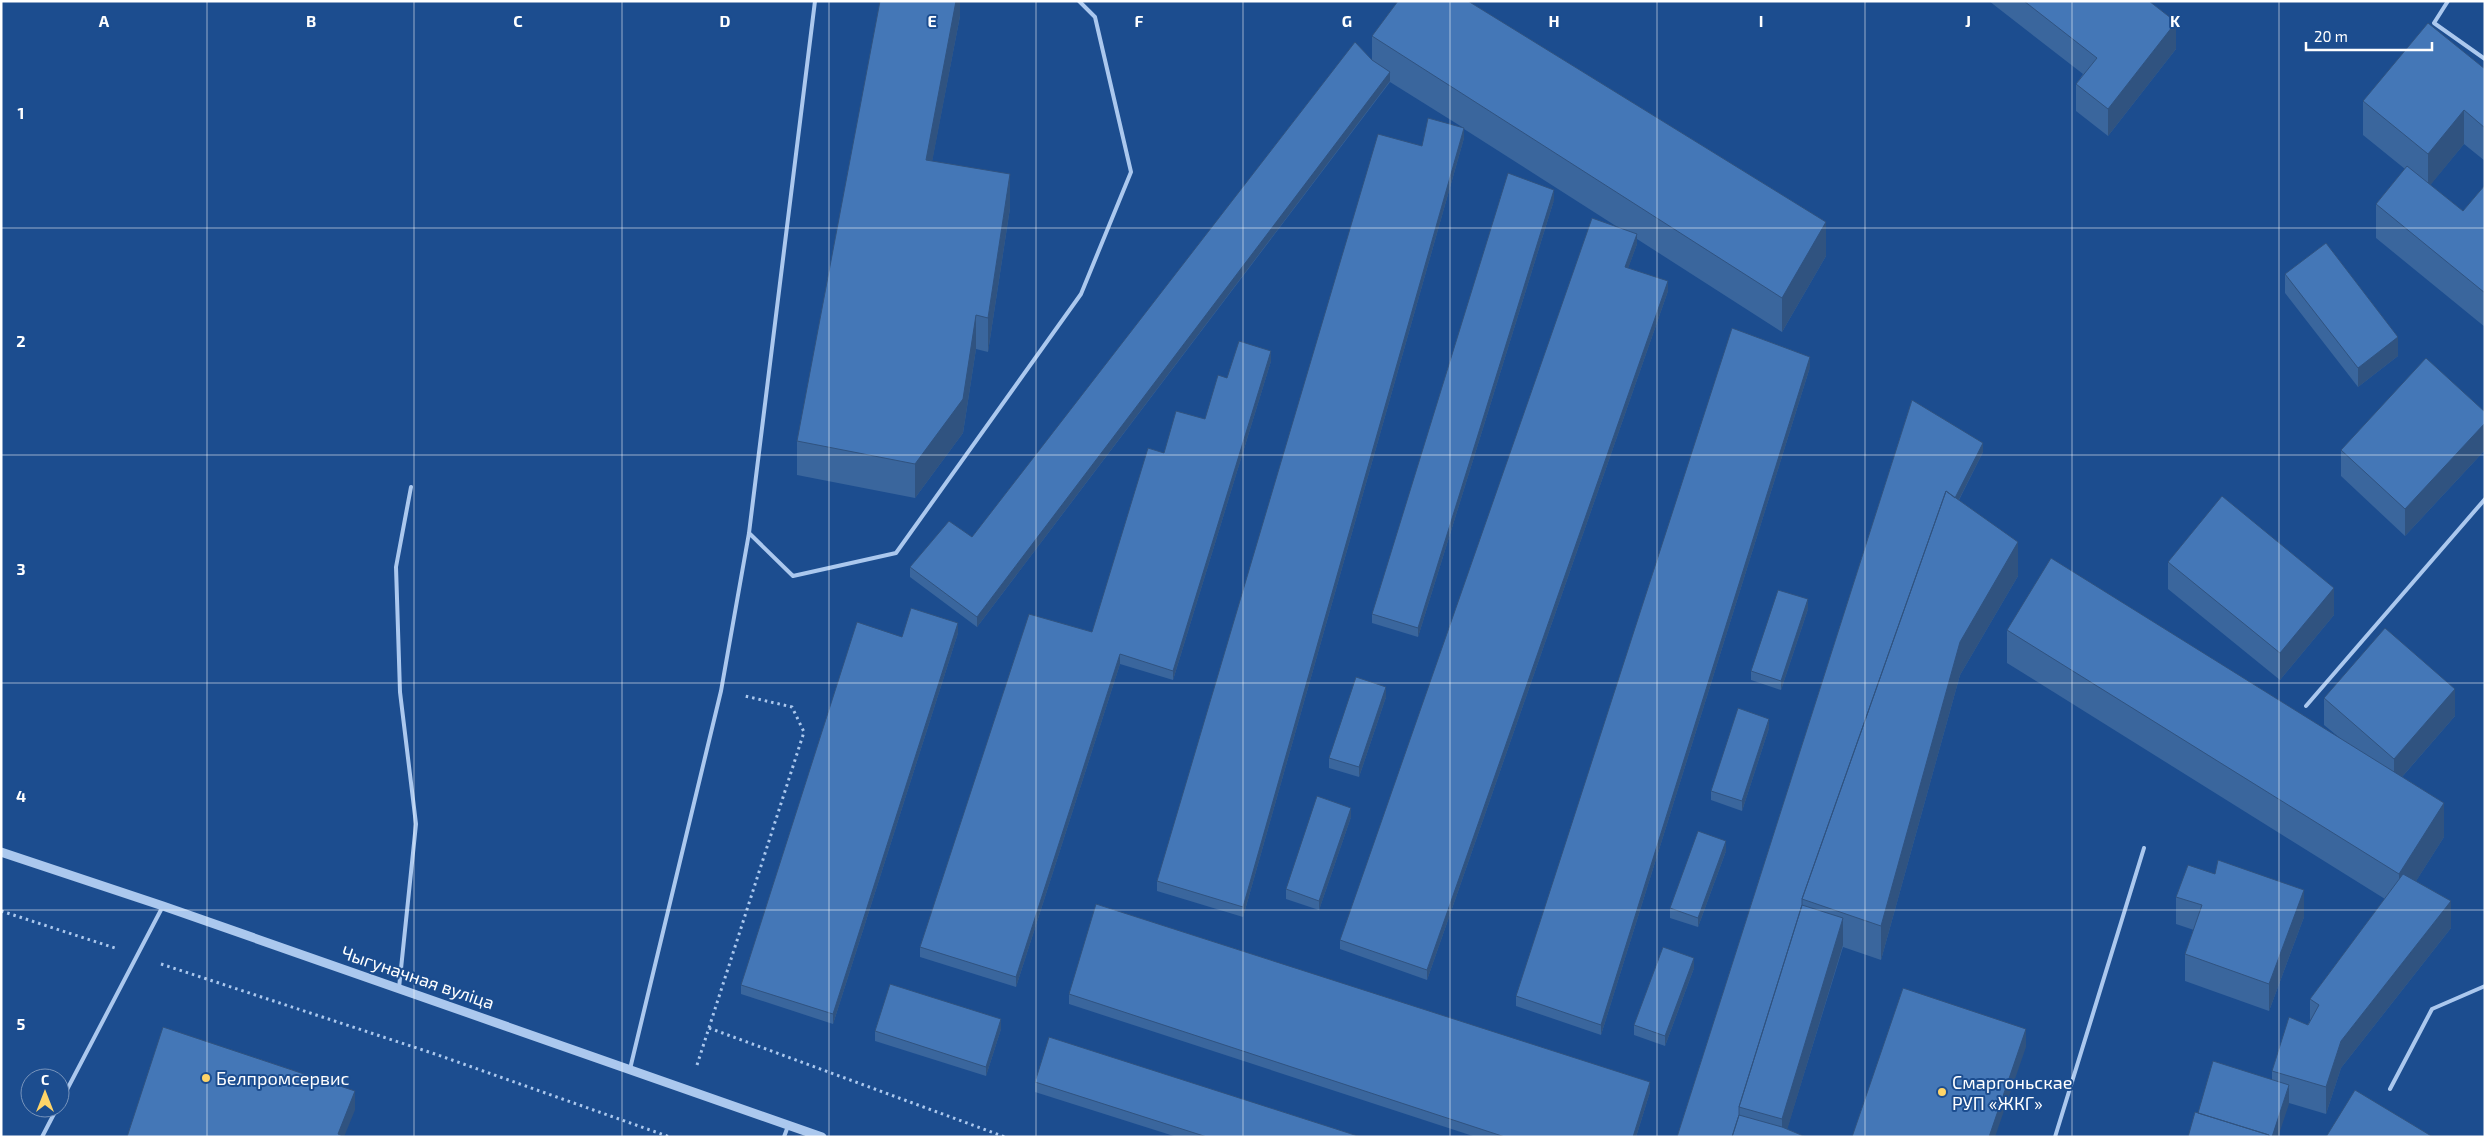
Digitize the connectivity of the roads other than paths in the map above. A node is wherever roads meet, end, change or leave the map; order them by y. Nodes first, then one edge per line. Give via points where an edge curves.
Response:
1 (815, 1) edge
2 (1079, 1) edge
3 (2448, 1) edge
4 (2485, 59) edge
5 (411, 487) dead end
6 (2485, 498) edge
7 (749, 533) junction
8 (2306, 706) dead end
9 (2144, 848) dead end
10 (1, 852) edge
11 (163, 906) junction
12 (2485, 986) edge
13 (400, 988) junction
14 (630, 1069) junction
15 (70, 1084) edge
16 (2390, 1089) dead end
17 (52, 1118) edge
18 (789, 1124) junction
19 (42, 1137) edge
20 (784, 1137) edge
21 (822, 1137) edge
22 (2055, 1137) edge

1 - 7 lane
2 - 7 lane via 1095,17 1131,172 1081,294 896,553 793,576
3 - 4 lane via 2434,23
5 - 13 lane via 396,567 400,692 416,824
6 - 8 lane
7 - 14 lane via 721,691
9 - 22 lane
10 - 11 street, Чыгуначная вуліца
11 - 13 street, Чыгуначная вуліца
11 - 15 lane
12 - 16 lane via 2432,1009
13 - 14 street, Чыгуначная вуліца
14 - 18 street, Чыгуначная вуліца
17 - 19 lane
18 - 20 lane
18 - 21 street, Чыгуначная вуліца

